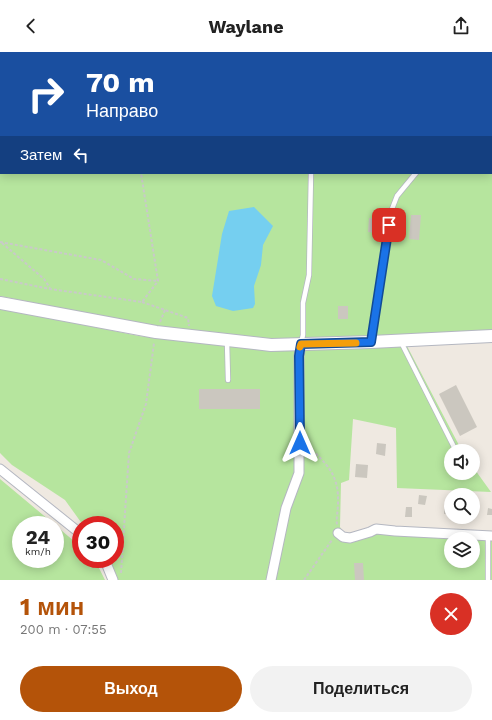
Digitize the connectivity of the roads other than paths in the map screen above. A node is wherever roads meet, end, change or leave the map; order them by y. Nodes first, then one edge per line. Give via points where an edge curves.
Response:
1 (311, 174) edge
2 (415, 174) edge
3 (0, 303) edge
4 (492, 336) edge
5 (227, 339) junction
6 (400, 340) junction
7 (371, 342) junction
8 (301, 344) junction
9 (228, 380) dead end
10 (452, 444) edge
11 (0, 469) edge
12 (72, 527) edge
13 (338, 533) road end
14 (490, 536) edge
15 (108, 568) edge
16 (113, 580) edge
17 (271, 580) edge
18 (488, 580) edge

1 - 8 lane via 309,275 303,303
2 - 7 lane via 397,196 392,209
3 - 5 street via 156,332
4 - 6 street
5 - 8 street via 271,345
5 - 9 lane
6 - 7 street
6 - 10 lane
7 - 8 street
8 - 17 street via 299,473 286,508
11 - 12 street
13 - 14 street via 350,538 376,529
14 - 18 lane
15 - 16 street

